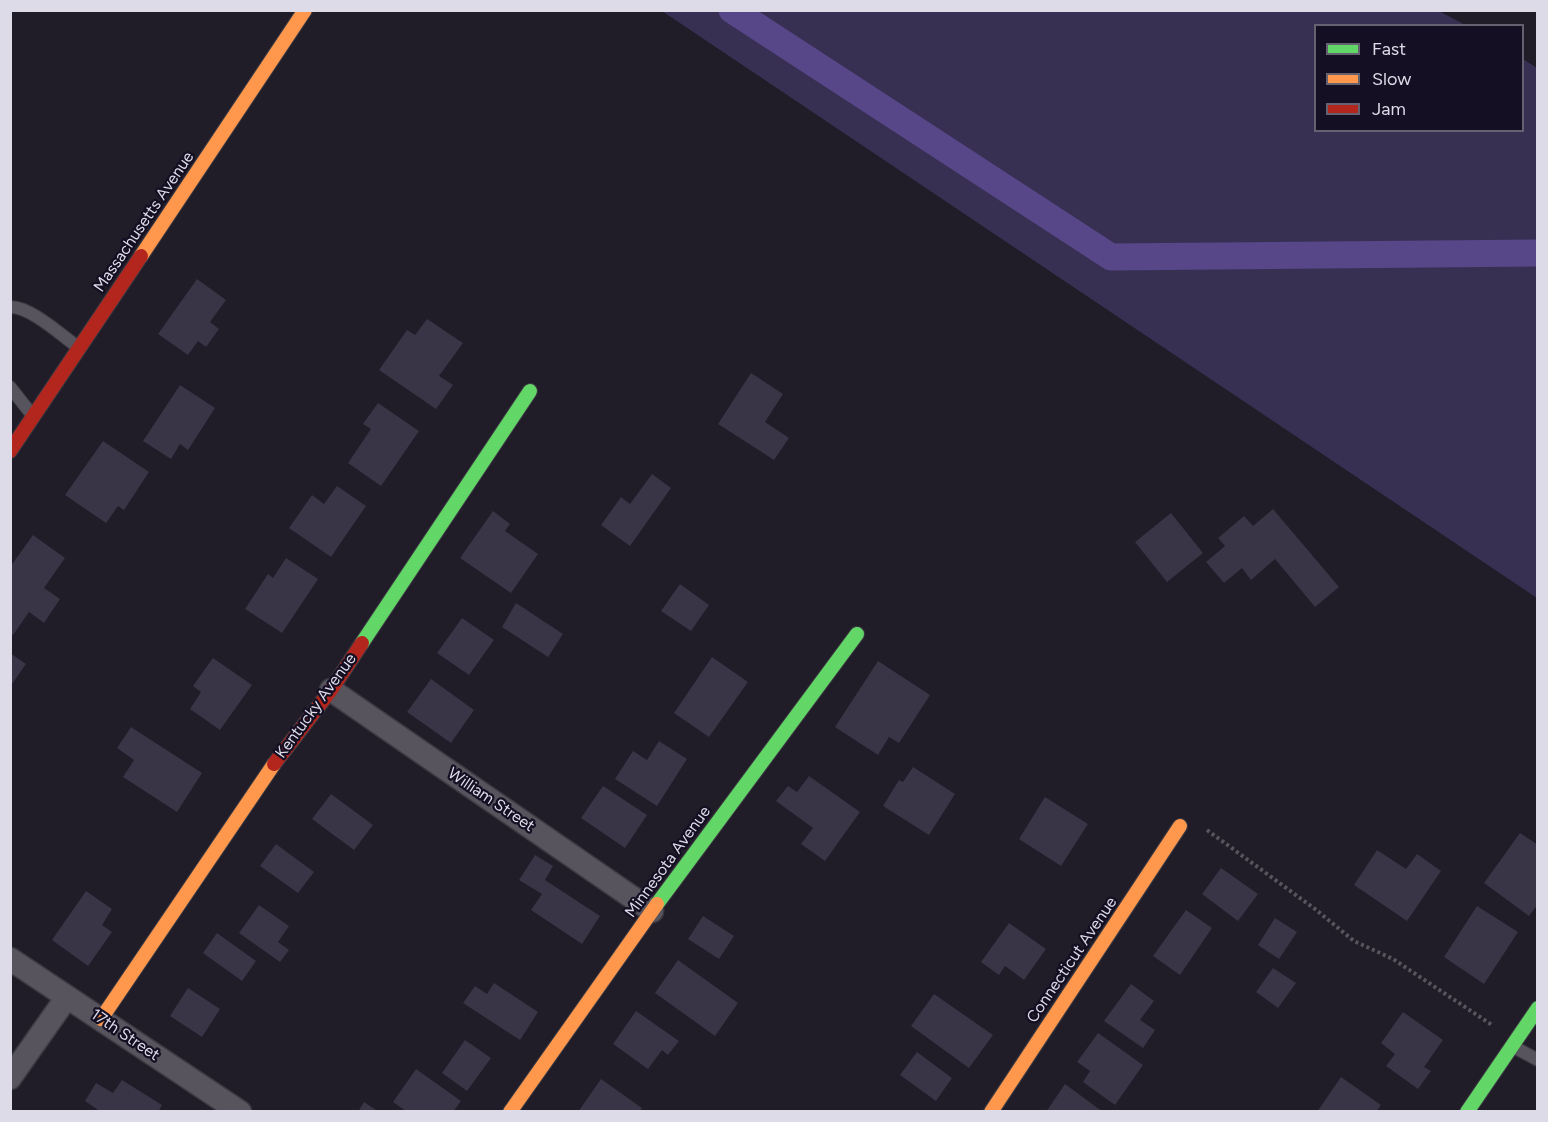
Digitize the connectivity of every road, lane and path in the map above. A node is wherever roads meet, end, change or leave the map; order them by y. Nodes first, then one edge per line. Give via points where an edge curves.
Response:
1 (305, 10) edge
2 (10, 307) edge
3 (79, 348) junction
4 (10, 387) edge
5 (530, 391) dead end
6 (33, 417) junction
7 (10, 451) edge
8 (857, 634) dead end
9 (331, 690) junction
10 (1180, 826) joint
11 (652, 910) junction
12 (10, 959) edge
13 (67, 997) junction
14 (1538, 1008) edge
15 (100, 1019) junction
16 (1511, 1046) junction
17 (1538, 1060) edge
18 (10, 1078) edge
19 (240, 1112) edge
20 (510, 1112) edge
21 (991, 1112) edge
22 (1467, 1112) edge

1 - 3 street, Massachusetts Avenue
2 - 3 lane via 39,319
3 - 6 street, Massachusetts Avenue
4 - 6 lane
5 - 9 street, Kentucky Avenue
6 - 7 street, Massachusetts Avenue
8 - 11 street, Minnesota Avenue
9 - 11 street, William Street
9 - 15 street, Kentucky Avenue via 260,783
10 - 16 path via 1203,827 1354,941 1393,958 1458,1001
10 - 21 street, Connecticut Avenue
11 - 20 street, Minnesota Avenue
12 - 13 street, 17th Street
13 - 15 street, 17th Street
13 - 18 street
14 - 16 street
15 - 19 street, 17th Street
16 - 17 lane
16 - 22 street

